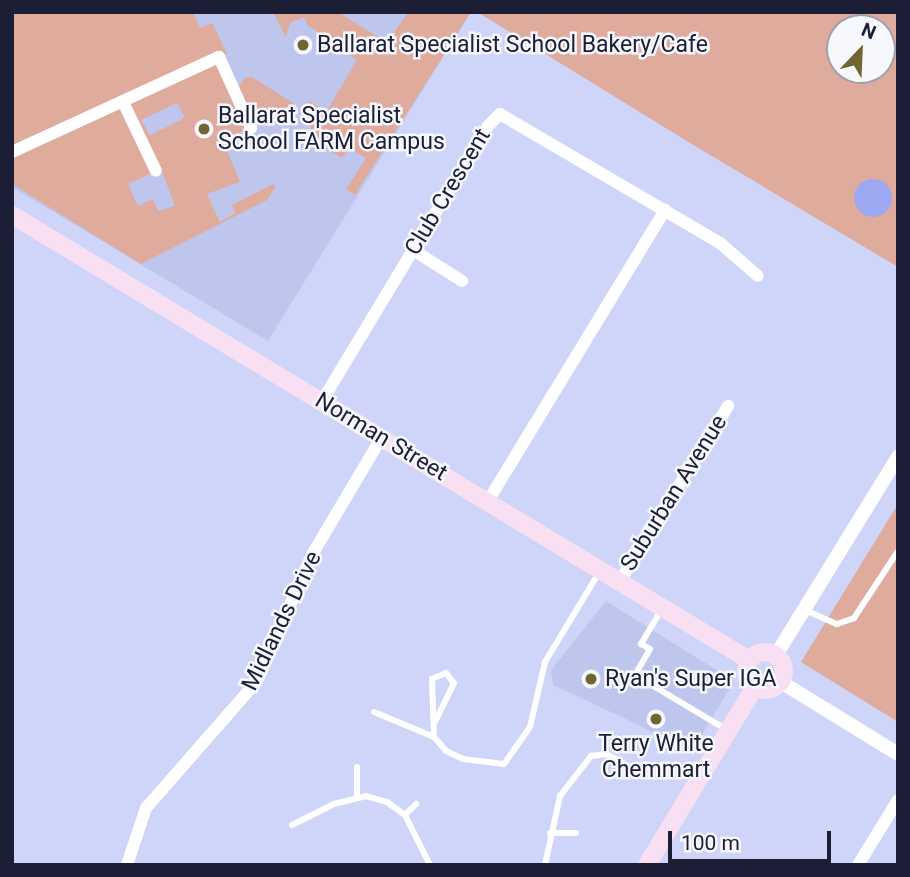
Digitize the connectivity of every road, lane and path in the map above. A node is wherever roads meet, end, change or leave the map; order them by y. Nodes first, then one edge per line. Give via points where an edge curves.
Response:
1 (123, 102) junction
2 (251, 128) dead end
3 (12, 152) edge
4 (156, 171) dead end
5 (665, 210) junction
6 (12, 215) edge
7 (412, 250) junction
8 (758, 276) dead end
9 (462, 281) dead end
10 (322, 401) junction
11 (728, 406) dead end
12 (382, 438) junction
13 (898, 457) edge
14 (488, 501) junction
15 (897, 555) edge
16 (601, 570) junction
17 (620, 581) junction
18 (663, 607) junction
19 (804, 609) junction
20 (776, 655) junction
21 (749, 660) junction
22 (781, 682) junction
23 (755, 687) junction
24 (374, 712) dead end
25 (435, 722) junction
26 (729, 731) junction
27 (434, 737) junction
28 (898, 754) edge
29 (357, 767) dead end
30 (637, 771) dead end
31 (357, 796) junction
32 (898, 800) edge
33 (416, 804) dead end
34 (405, 815) junction
35 (292, 825) dead end
36 (550, 833) junction
37 (576, 833) dead end
38 (127, 865) edge
39 (430, 865) edge
40 (544, 865) edge
41 (647, 865) edge
42 (858, 865) edge

1 - 2 street via 219,57
1 - 3 street
1 - 4 street
5 - 7 street, Club Crescent via 500,114 488,126
5 - 8 street, Club Crescent via 720,243
5 - 14 street
6 - 10 main road, Norman Street
7 - 9 street
7 - 10 street, Club Crescent
10 - 12 main road, Norman Street
11 - 17 street, Suburban Avenue
12 - 14 main road, Norman Street
12 - 38 street, Midlands Drive via 313,553 257,681 143,813
13 - 19 street
14 - 16 main road, Norman Street
15 - 19 lane via 854,618 837,624
16 - 17 main road, Norman Street
16 - 27 lane via 545,662 530,727 504,764 463,759 446,751
17 - 18 main road, Norman Street
18 - 21 main road, Norman Street
18 - 26 lane via 641,643 650,649 635,675
19 - 20 street
20 - 21 main road via 759,653
20 - 22 main road via 783,664
21 - 23 main road via 747,677
22 - 23 main road via 766,690
22 - 28 street
23 - 26 main road
24 - 27 lane
25 - 25 lane via 432,679 446,673 454,683
25 - 27 lane
26 - 41 main road
29 - 31 lane
30 - 36 lane via 607,754 591,756 560,796
31 - 34 lane via 387,802
31 - 35 lane
32 - 42 street
33 - 34 lane
34 - 39 lane
36 - 37 lane
36 - 40 lane

